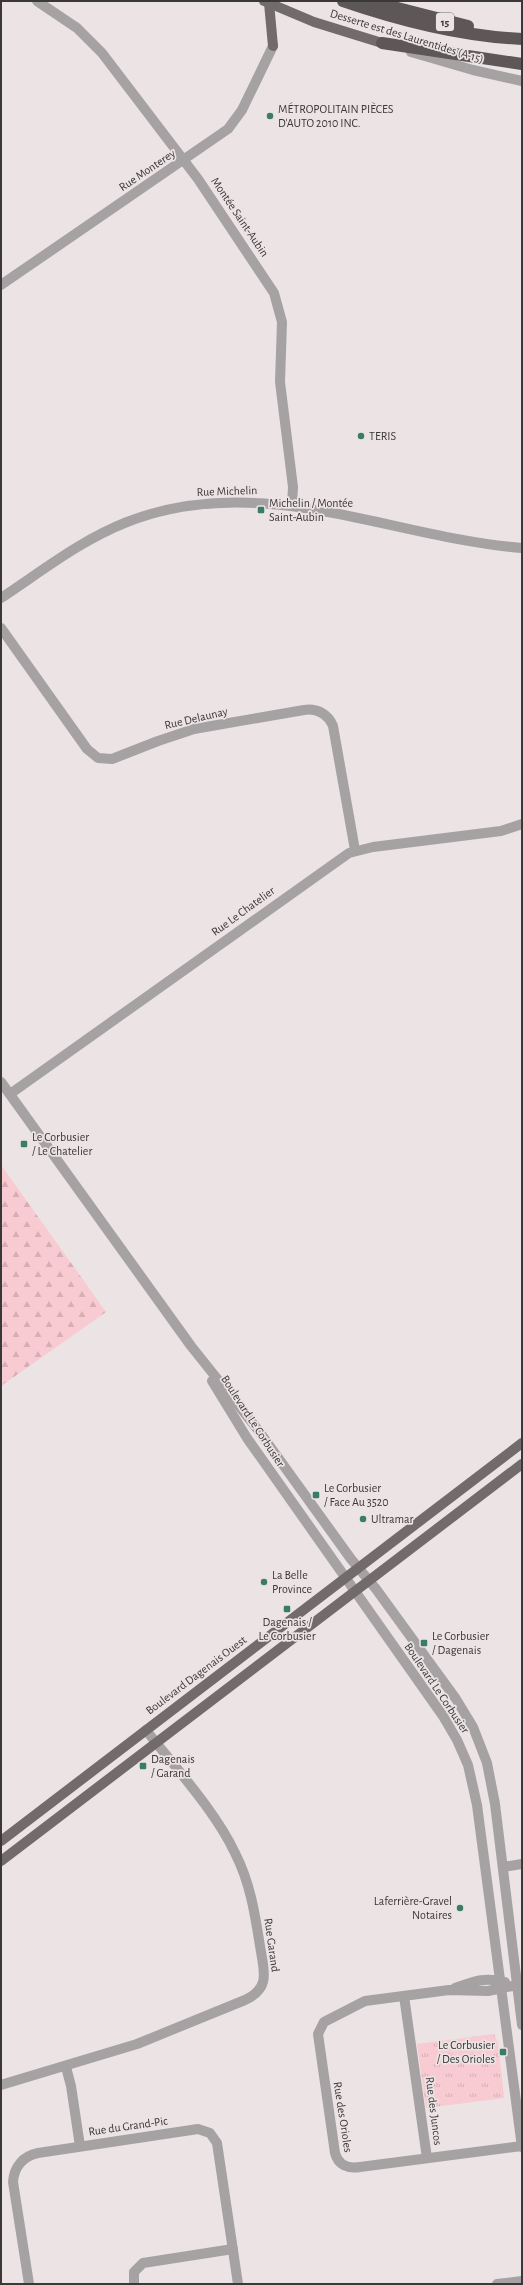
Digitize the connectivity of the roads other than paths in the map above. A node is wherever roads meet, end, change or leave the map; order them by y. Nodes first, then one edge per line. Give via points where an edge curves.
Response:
1 (37, 1) edge
2 (343, 1) edge
3 (370, 1) edge
4 (266, 2) edge
5 (522, 36) edge
6 (522, 39) edge
7 (382, 43) junction
8 (273, 46) joint
9 (522, 64) edge
10 (522, 80) edge
11 (184, 161) junction
12 (1, 285) edge
13 (292, 506) junction
14 (522, 548) edge
15 (1, 598) edge
16 (1, 628) edge
17 (522, 824) edge
18 (355, 850) junction
19 (1, 1082) edge
20 (10, 1094) junction
21 (191, 1346) junction
22 (522, 1443) edge
23 (522, 1464) edge
24 (358, 1569) junction
25 (346, 1578) junction
26 (369, 1581) junction
27 (354, 1592) junction
28 (146, 1730) junction
29 (156, 1743) junction
30 (1, 1841) edge
31 (1, 1861) edge
32 (522, 1864) edge
33 (503, 1868) junction
34 (500, 1985) junction
35 (519, 1985) edge
36 (404, 1996) junction
37 (522, 2025) edge
38 (66, 2067) junction
39 (1, 2085) edge
40 (80, 2146) junction
41 (522, 2147) edge
42 (427, 2158) junction
43 (233, 2249) junction
44 (522, 2281) edge
45 (29, 2284) edge
46 (134, 2284) edge
47 (238, 2284) edge
48 (498, 2284) edge

1 - 11 street, Montée Saint-Aubin via 69,22 94,44
2 - 6 highway via 441,30 493,38
3 - 5 highway, 15 via 436,19
4 - 7 main road, Desserte est des Laurentides (A-15) via 314,22
4 - 8 main road
7 - 9 highway
7 - 10 street, Desserte est des Laurentides (A-15) via 473,70
8 - 11 street, Rue Monterey via 233,123
11 - 12 street, Rue Monterey
11 - 13 street, Montée Saint-Aubin via 268,281 278,303 282,325 280,382 293,487
13 - 14 street, Rue Michelin via 449,538
13 - 15 street, Rue Michelin via 249,501 219,502 180,507 142,517 85,543
16 - 18 street, Rue Delaunay via 87,749 102,759 116,759 167,737 203,727 304,710 322,713 333,726
17 - 18 street, Rue Le Chatelier via 501,832
18 - 20 street, Rue Le Chatelier via 335,861
19 - 20 street, Boulevard Le Corbusier
20 - 21 street, Boulevard Le Corbusier
21 - 24 street, Boulevard Le Corbusier via 258,1430
21 - 25 street, Boulevard Le Corbusier via 247,1438
22 - 24 main road, Boulevard Dagenais Ouest
23 - 26 main road
24 - 25 main road, Boulevard Dagenais Ouest
24 - 26 street, Boulevard Le Corbusier
25 - 27 street, Boulevard Le Corbusier
25 - 28 main road, Boulevard Dagenais Ouest
26 - 27 main road
26 - 33 street, Boulevard Le Corbusier via 442,1680 473,1727 491,1779
27 - 29 main road
27 - 34 street, Boulevard Le Corbusier via 443,1716 468,1765 477,1806
28 - 29 street, Rue Garand
28 - 30 main road, Boulevard Dagenais Ouest
29 - 31 main road
29 - 38 street, Rue Garand via 219,1826 239,1860 253,1906 263,1985 257,1994 245,2000 148,2040
32 - 33 street
33 - 35 street, Boulevard Le Corbusier
34 - 35 street, Rue des Orioles
34 - 36 street, Rue des Orioles via 480,1980 449,1990
34 - 41 street, Boulevard Le Corbusier
35 - 37 street, Boulevard Le Corbusier
36 - 42 street, Rue des Juncos
36 - 42 street, Rue des Orioles via 362,2002 327,2021 319,2031 319,2045 335,2153 339,2162 355,2168
38 - 39 street, Rue Garand
38 - 40 street
40 - 43 street, Rue du Grand-Pic via 195,2129 207,2131 214,2137 218,2146
40 - 45 street, Rue du Grand-Pic via 31,2155 21,2161 15,2171 14,2186
41 - 42 street, Rue des Orioles
43 - 46 street via 143,2263 134,2272
43 - 47 street, Rue du Grand-Pic
44 - 48 street

